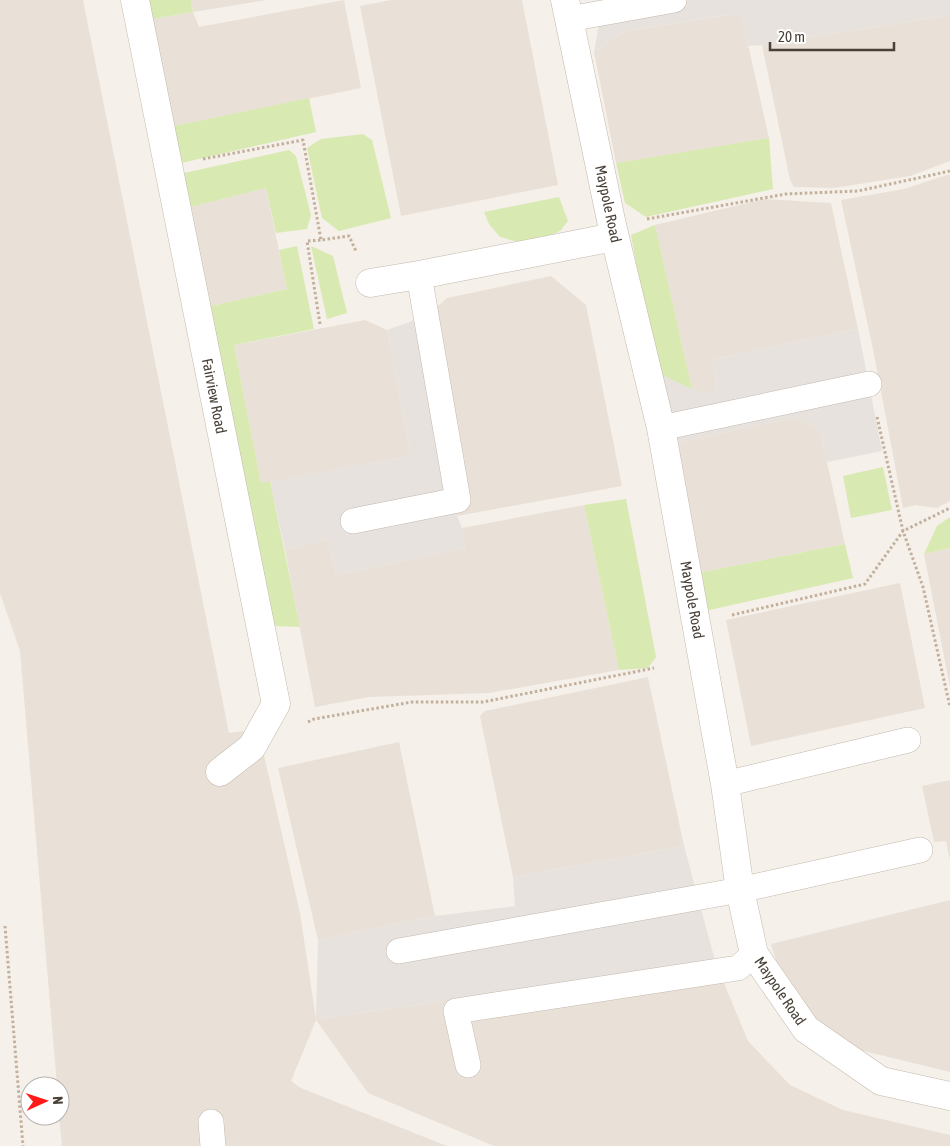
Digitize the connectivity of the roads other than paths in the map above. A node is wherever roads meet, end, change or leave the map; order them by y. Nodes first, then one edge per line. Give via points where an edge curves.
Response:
1 (135, 0) edge
2 (674, 0) edge
3 (567, 10) edge
4 (613, 231) junction
5 (419, 275) junction
6 (370, 283) road end
7 (869, 384) road end
8 (661, 428) junction
9 (353, 521) dead end
10 (908, 740) dead end
11 (220, 772) dead end
12 (725, 784) junction
13 (920, 850) dead end
14 (740, 890) junction
15 (399, 951) dead end
16 (754, 954) junction
17 (468, 1065) dead end
18 (950, 1096) edge

1 - 11 street, Fairview Road via 276,704 252,747
2 - 3 lane
3 - 4 street, Maypole Road
4 - 5 street
4 - 8 street, Maypole Road
5 - 6 street
5 - 9 lane via 458,500
7 - 8 lane
8 - 12 street, Maypole Road
10 - 12 lane
12 - 14 street, Maypole Road
13 - 14 lane
14 - 15 lane
14 - 16 street, Maypole Road
16 - 17 lane via 738,968 456,1011
16 - 18 street, Maypole Road via 806,1029 881,1081

